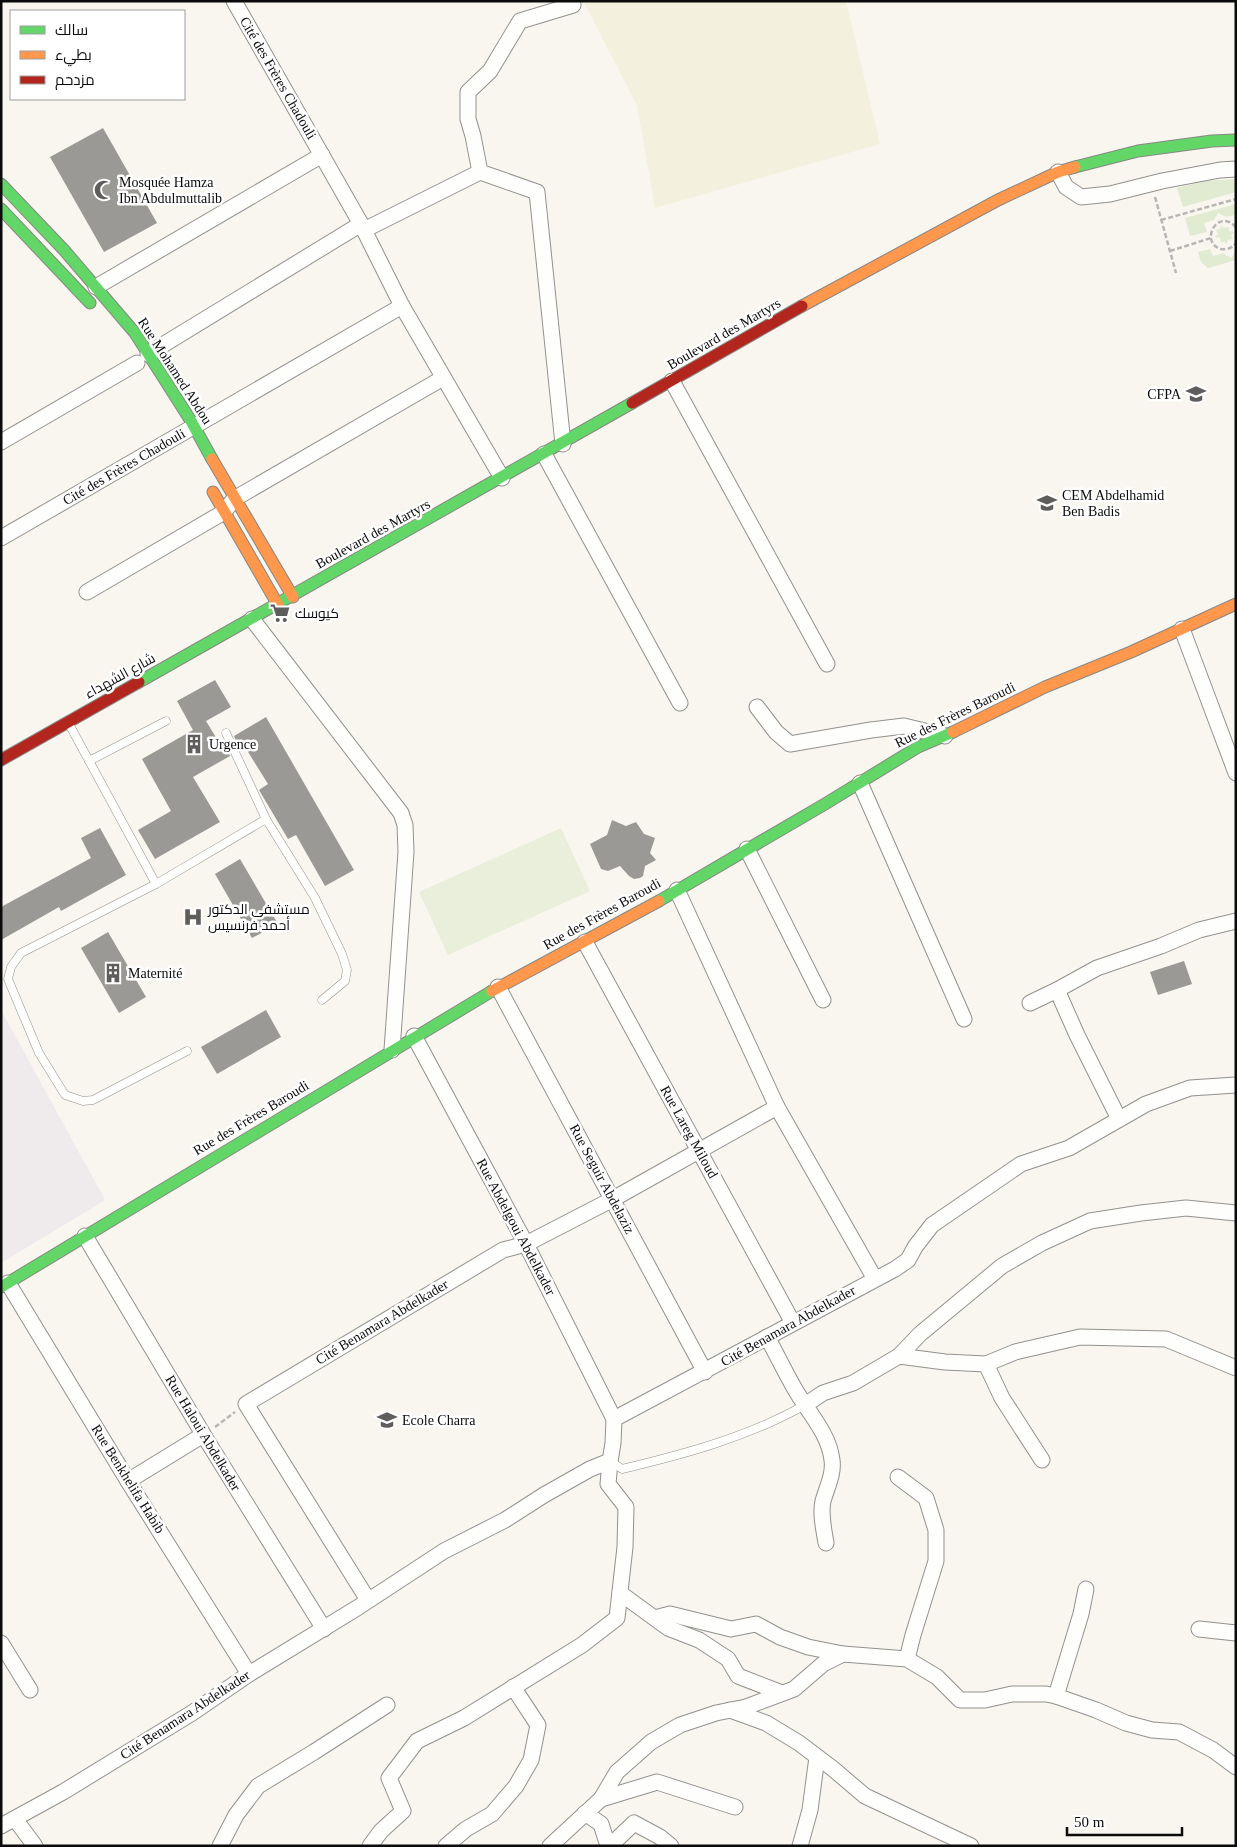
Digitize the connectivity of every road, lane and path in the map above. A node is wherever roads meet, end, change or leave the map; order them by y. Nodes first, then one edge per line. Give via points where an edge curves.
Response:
1 (234, 1) edge
2 (573, 5) dead end
3 (1236, 140) edge
4 (322, 155) junction
5 (1236, 169) edge
6 (480, 172) junction
7 (1058, 172) junction
8 (1, 184) edge
9 (1152, 184) junction
10 (1236, 198) edge
11 (1, 209) edge
12 (1161, 220) junction
13 (363, 227) junction
14 (1236, 227) edge
15 (1211, 238) junction
16 (1236, 243) edge
17 (1170, 251) junction
18 (1176, 273) dead end
19 (96, 287) junction
20 (402, 306) junction
21 (96, 309) dead end
22 (140, 361) junction
23 (443, 378) junction
24 (672, 381) junction
25 (194, 427) junction
26 (1, 442) edge
27 (563, 444) junction
28 (544, 454) junction
29 (205, 478) dead end
30 (502, 478) junction
31 (234, 499) junction
32 (224, 512) junction
33 (1, 538) edge
34 (87, 592) dead end
35 (293, 597) junction
36 (1236, 604) edge
37 (278, 605) junction
38 (252, 619) junction
39 (1182, 629) junction
40 (827, 664) dead end
41 (680, 703) dead end
42 (757, 707) dead end
43 (166, 720) dead end
44 (68, 722) junction
45 (226, 733) dead end
46 (945, 736) junction
47 (1, 760) edge
48 (89, 761) junction
49 (1236, 773) edge
50 (860, 783) junction
51 (266, 819) junction
52 (747, 850) junction
53 (156, 884) junction
54 (678, 890) junction
55 (1236, 921) edge
56 (585, 942) junction
57 (498, 987) junction
58 (1057, 990) junction
59 (322, 1000) dead end
60 (823, 1000) dead end
61 (1030, 1003) dead end
62 (964, 1019) dead end
63 (414, 1036) junction
64 (392, 1050) junction
65 (187, 1051) dead end
66 (1236, 1084) edge
67 (777, 1107) junction
68 (1119, 1120) junction
69 (699, 1151) junction
70 (613, 1199) junction
71 (1236, 1213) edge
72 (85, 1236) junction
73 (526, 1244) junction
74 (875, 1279) junction
75 (5, 1285) edge
76 (793, 1322) junction
77 (767, 1337) junction
78 (899, 1356) junction
79 (986, 1364) junction
80 (1236, 1368) edge
81 (704, 1372) junction
82 (246, 1404) junction
83 (805, 1405) junction
84 (614, 1420) junction
85 (204, 1435) junction
86 (1042, 1460) dead end
87 (610, 1461) junction
88 (898, 1477) dead end
89 (128, 1481) junction
90 (826, 1543) dead end
91 (1086, 1589) dead end
92 (620, 1593) junction
93 (368, 1600) junction
94 (655, 1618) junction
95 (324, 1629) junction
96 (1199, 1629) dead end
97 (1236, 1633) edge
98 (1, 1644) edge
99 (843, 1654) junction
100 (907, 1659) junction
101 (249, 1674) junction
102 (513, 1687) junction
103 (30, 1690) dead end
104 (782, 1693) junction
105 (1056, 1696) junction
106 (387, 1705) dead end
107 (730, 1710) junction
108 (817, 1757) junction
109 (1236, 1767) edge
110 (600, 1799) junction
111 (735, 1807) dead end
112 (585, 1813) junction
113 (15, 1819) junction
114 (1, 1826) edge
115 (35, 1846) edge
116 (220, 1846) edge
117 (370, 1846) edge
118 (446, 1846) edge
119 (550, 1846) edge
120 (609, 1846) edge
121 (671, 1846) edge
122 (800, 1846) edge
123 (971, 1846) edge

1 - 4 street, Cité des Frères Chadouli
2 - 6 street via 520,21 490,71 468,92 468,119
3 - 7 street, Boulevard des Martyrs via 1138,151
4 - 13 street, Cité des Frères Chadouli
4 - 19 street, Cité des Frères Chadouli
5 - 9 street
6 - 13 street
6 - 27 street via 537,192
7 - 9 street via 1066,187 1081,197
7 - 24 street, Boulevard des Martyrs via 998,200 837,287
8 - 19 street, Rue Mohamed Abdou
9 - 12 path
10 - 12 path
11 - 21 street
12 - 17 path
13 - 20 street, Cité des Frères Chadouli
13 - 22 street
14 - 15 path via 1227,221 1218,223 1212,229
15 - 16 path via 1219,248 1228,248
15 - 17 path
17 - 18 path
19 - 22 street, Rue Mohamed Abdou via 135,333
20 - 23 street, Cité des Frères Chadouli
20 - 25 street, Cité des Frères Chadouli
22 - 25 street, Rue Mohamed Abdou
22 - 26 street
23 - 30 street, Cité des Frères Chadouli
23 - 31 street
24 - 27 street, Boulevard des Martyrs
24 - 40 street
25 - 31 street, Rue Mohamed Abdou
25 - 33 street, Cité des Frères Chadouli
27 - 28 street, Boulevard des Martyrs
28 - 30 street, Boulevard des Martyrs
28 - 41 street
29 - 32 street
30 - 35 street, Boulevard des Martyrs
31 - 32 street
31 - 35 street, Rue Mohamed Abdou
32 - 34 street
32 - 37 street
35 - 37 street, Boulevard des Martyrs
36 - 39 street, Rue des Frères Baroudi
37 - 38 street, Boulevard des Martyrs
38 - 44 street, شارع الشهداء
38 - 64 street via 401,813 405,825 406,852
39 - 46 street, Rue des Frères Baroudi via 1045,687
39 - 49 street
42 - 46 street via 790,744 904,726
43 - 48 lane
44 - 47 street, شارع الشهداء
44 - 48 lane
45 - 51 lane
46 - 50 street, Rue des Frères Baroudi via 918,748
48 - 53 lane
50 - 52 street, Rue des Frères Baroudi
50 - 62 street
51 - 53 lane
51 - 59 lane via 314,898 347,970 345,981
52 - 54 street, Rue des Frères Baroudi
52 - 60 street
53 - 65 lane via 22,953 11,967 8,980 39,1053 65,1095 82,1101 93,1100
54 - 56 street, Rue des Frères Baroudi
54 - 67 street
55 - 58 street via 1199,930 1097,968
56 - 57 street, Rue des Frères Baroudi
56 - 69 street, Rue Lareg Miloud
57 - 63 street, Rue des Frères Baroudi
57 - 70 street, Rue Seguir Abdelaziz
58 - 61 street
58 - 68 street
63 - 64 street, Rue des Frères Baroudi
63 - 73 street, Rue Abdelgoui Abdelkader
64 - 72 street, Rue des Frères Baroudi
66 - 68 street, Cité Benamara Abdelkader via 1190,1088 1146,1104
67 - 69 street, Cité Benamara Abdelkader
67 - 74 street
68 - 74 street, Cité Benamara Abdelkader via 1069,1148 1021,1164 932,1225 908,1260
69 - 70 street, Cité Benamara Abdelkader
69 - 76 street, Rue Lareg Miloud
70 - 73 street, Cité Benamara Abdelkader
70 - 81 street, Rue Seguir Abdelaziz
71 - 78 street via 1186,1208 1090,1221 1042,1242 1002,1266 920,1334
72 - 75 street, Rue des Frères Baroudi
72 - 85 street, Rue Haloui Abdelkader
73 - 82 street, Cité Benamara Abdelkader via 503,1250
73 - 84 street, Rue Abdelgoui Abdelkader
74 - 76 street, Cité Benamara Abdelkader
75 - 89 street, Rue Benkhelifa Habib
76 - 77 street, Cité Benamara Abdelkader
77 - 81 street, Cité Benamara Abdelkader
77 - 83 street
78 - 79 street
78 - 83 street via 853,1383 823,1393
79 - 80 street via 1015,1352 1080,1337 1166,1340
79 - 86 street via 1002,1398
81 - 84 street, Cité Benamara Abdelkader
82 - 85 path
82 - 93 street
83 - 87 lane via 766,1426 670,1457 622,1469
83 - 90 street via 814,1417 832,1460 822,1512
84 - 87 street
85 - 89 street
85 - 95 street, Rue Haloui Abdelkader
87 - 92 street via 608,1484 626,1507
87 - 93 street, Cité Benamara Abdelkader via 444,1551
88 - 100 street via 926,1498 936,1530 936,1561
89 - 101 street, Rue Benkhelifa Habib
91 - 105 street
92 - 94 street
92 - 102 street via 617,1618 582,1645
93 - 95 street, Cité Benamara Abdelkader
94 - 99 street via 670,1614 731,1629 756,1624 808,1647
94 - 104 street via 728,1659 738,1676
95 - 101 street, Cité Benamara Abdelkader
96 - 97 street
98 - 103 street
99 - 100 street
99 - 104 street via 823,1664 794,1689
100 - 105 street via 937,1677 960,1700 985,1700 1012,1694
101 - 113 street, Cité Benamara Abdelkader
102 - 117 street via 464,1718 417,1741 389,1778 403,1811
102 - 118 street via 538,1725 531,1760 516,1786 492,1814 466,1829
104 - 107 street
105 - 109 street via 1126,1723 1152,1730 1179,1732
106 - 116 street via 258,1786 236,1814
107 - 108 street via 766,1723
107 - 110 street via 680,1725 651,1742 617,1772
108 - 122 street via 810,1810
108 - 123 street via 865,1796
110 - 111 street via 657,1782
110 - 112 street
112 - 119 street
112 - 120 street via 601,1824
113 - 114 street, Cité Benamara Abdelkader
113 - 115 street
120 - 121 street via 634,1822

